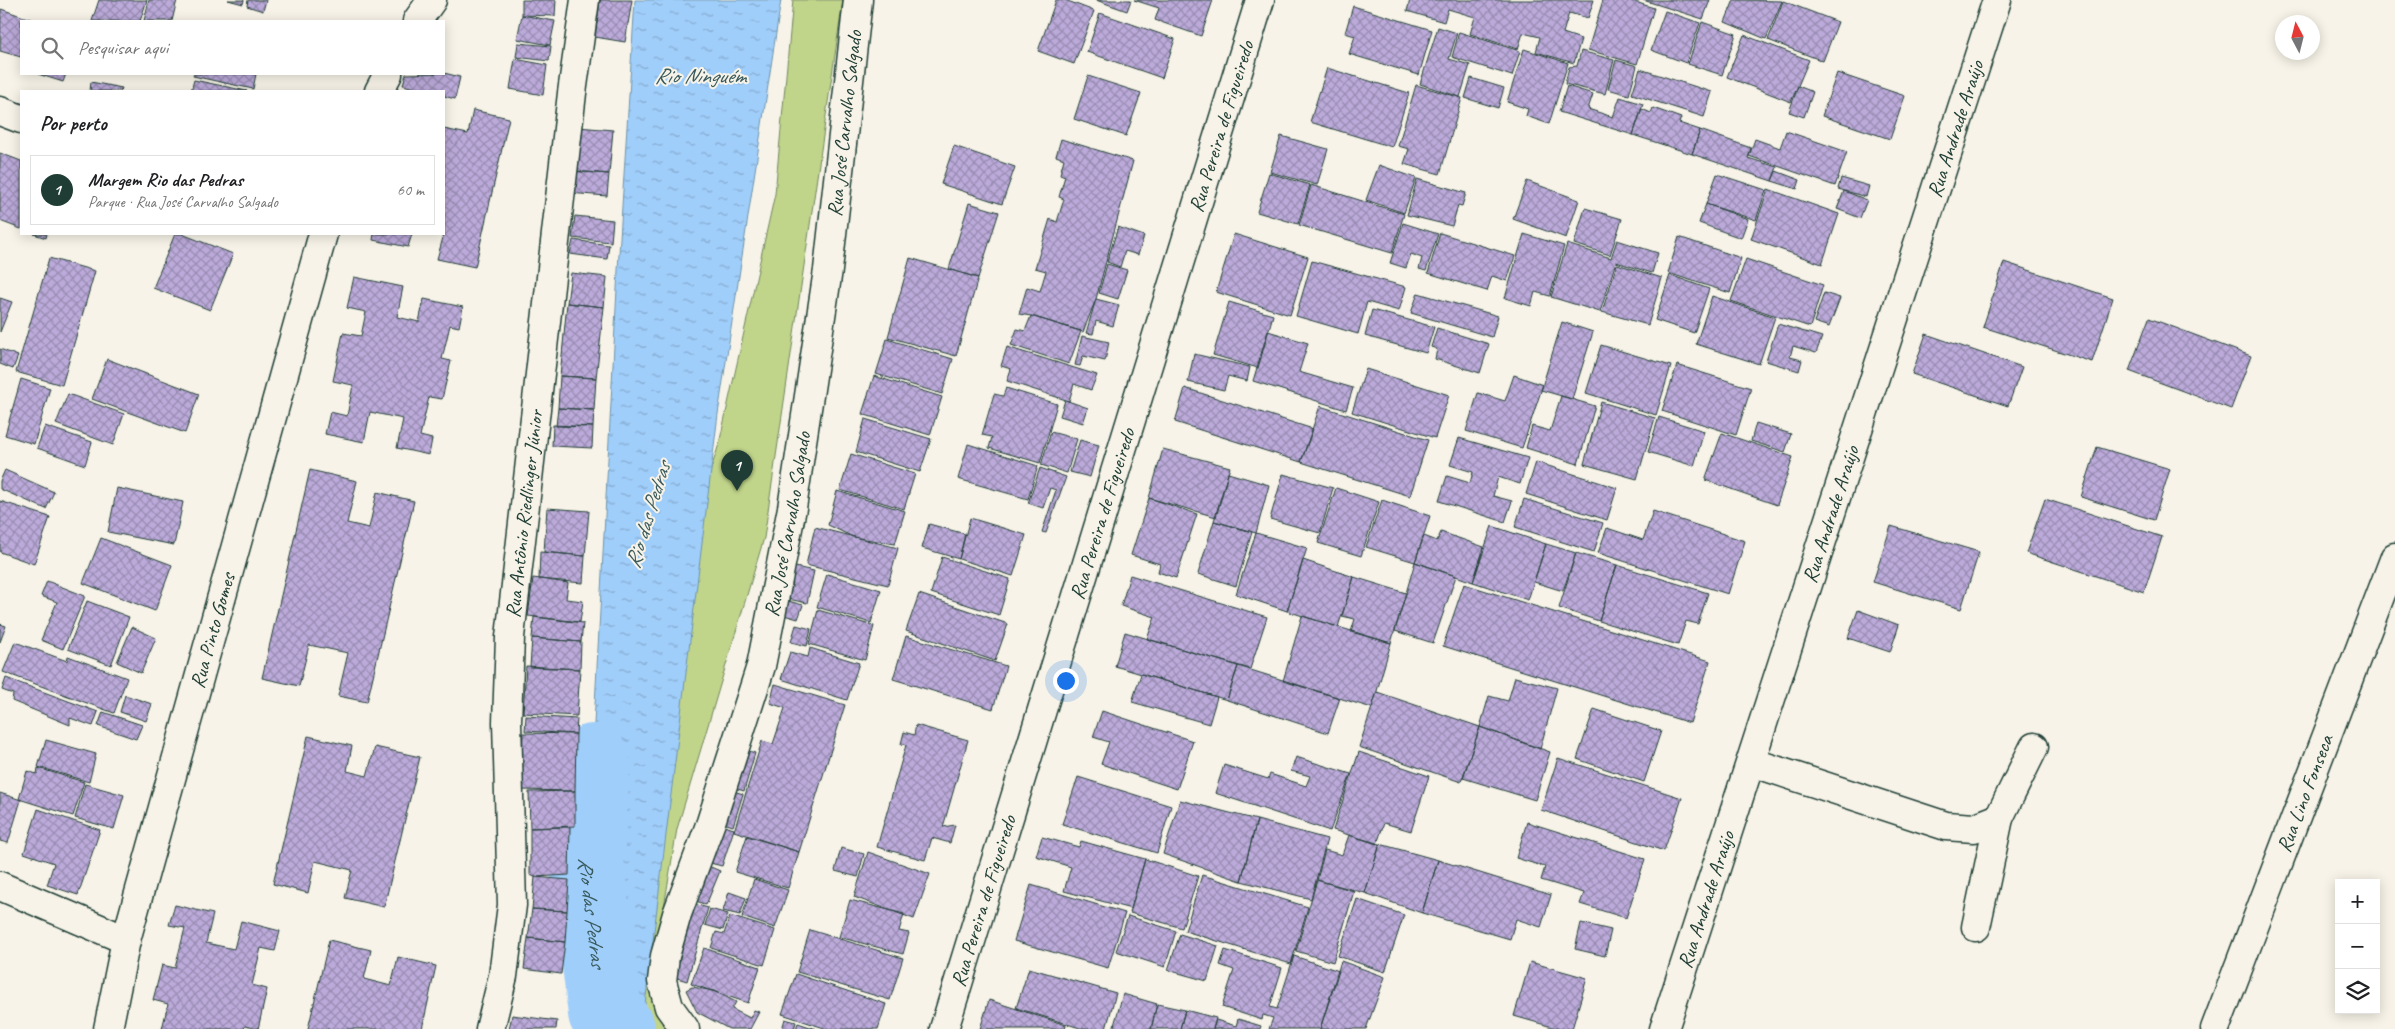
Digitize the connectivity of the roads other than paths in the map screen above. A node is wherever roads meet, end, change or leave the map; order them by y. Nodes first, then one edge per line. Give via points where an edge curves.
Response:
1 (432, 0) edge
2 (585, 0) edge
3 (858, 0) edge
4 (1260, 0) edge
5 (1998, 0) edge
6 (418, 20) edge
7 (387, 75) edge
8 (380, 90) edge
9 (0, 111) edge
10 (20, 119) edge
11 (323, 235) edge
12 (2395, 556) edge
13 (2034, 747) dead end
14 (1751, 762) junction
15 (1999, 818) junction
16 (0, 886) edge
17 (1976, 927) dead end
18 (126, 940) junction
19 (1666, 1025) edge
20 (108, 1029) edge
21 (490, 1029) edge
22 (685, 1029) edge
23 (944, 1029) edge
24 (2215, 1029) edge

1 - 6 street
2 - 21 street, Rua Antônio Riedlinger Júnior via 510,637 507,722 512,905 503,976
3 - 22 street, Rua José Carvalho Salgado via 828,270 792,508 763,656 665,956 662,981 669,1007
4 - 23 street, Rua Pereira de Figueiredo
5 - 14 street, Rua Andrade Araújo
7 - 8 street
9 - 10 street
11 - 18 street, Rua Pinto Gomes
12 - 24 street, Rua Lino Fonseca
13 - 15 street
14 - 15 street via 1946,826 1974,828
14 - 19 street, Rua Andrade Araújo
15 - 17 street
16 - 18 street
18 - 20 street, Rua Pinto Gomes

